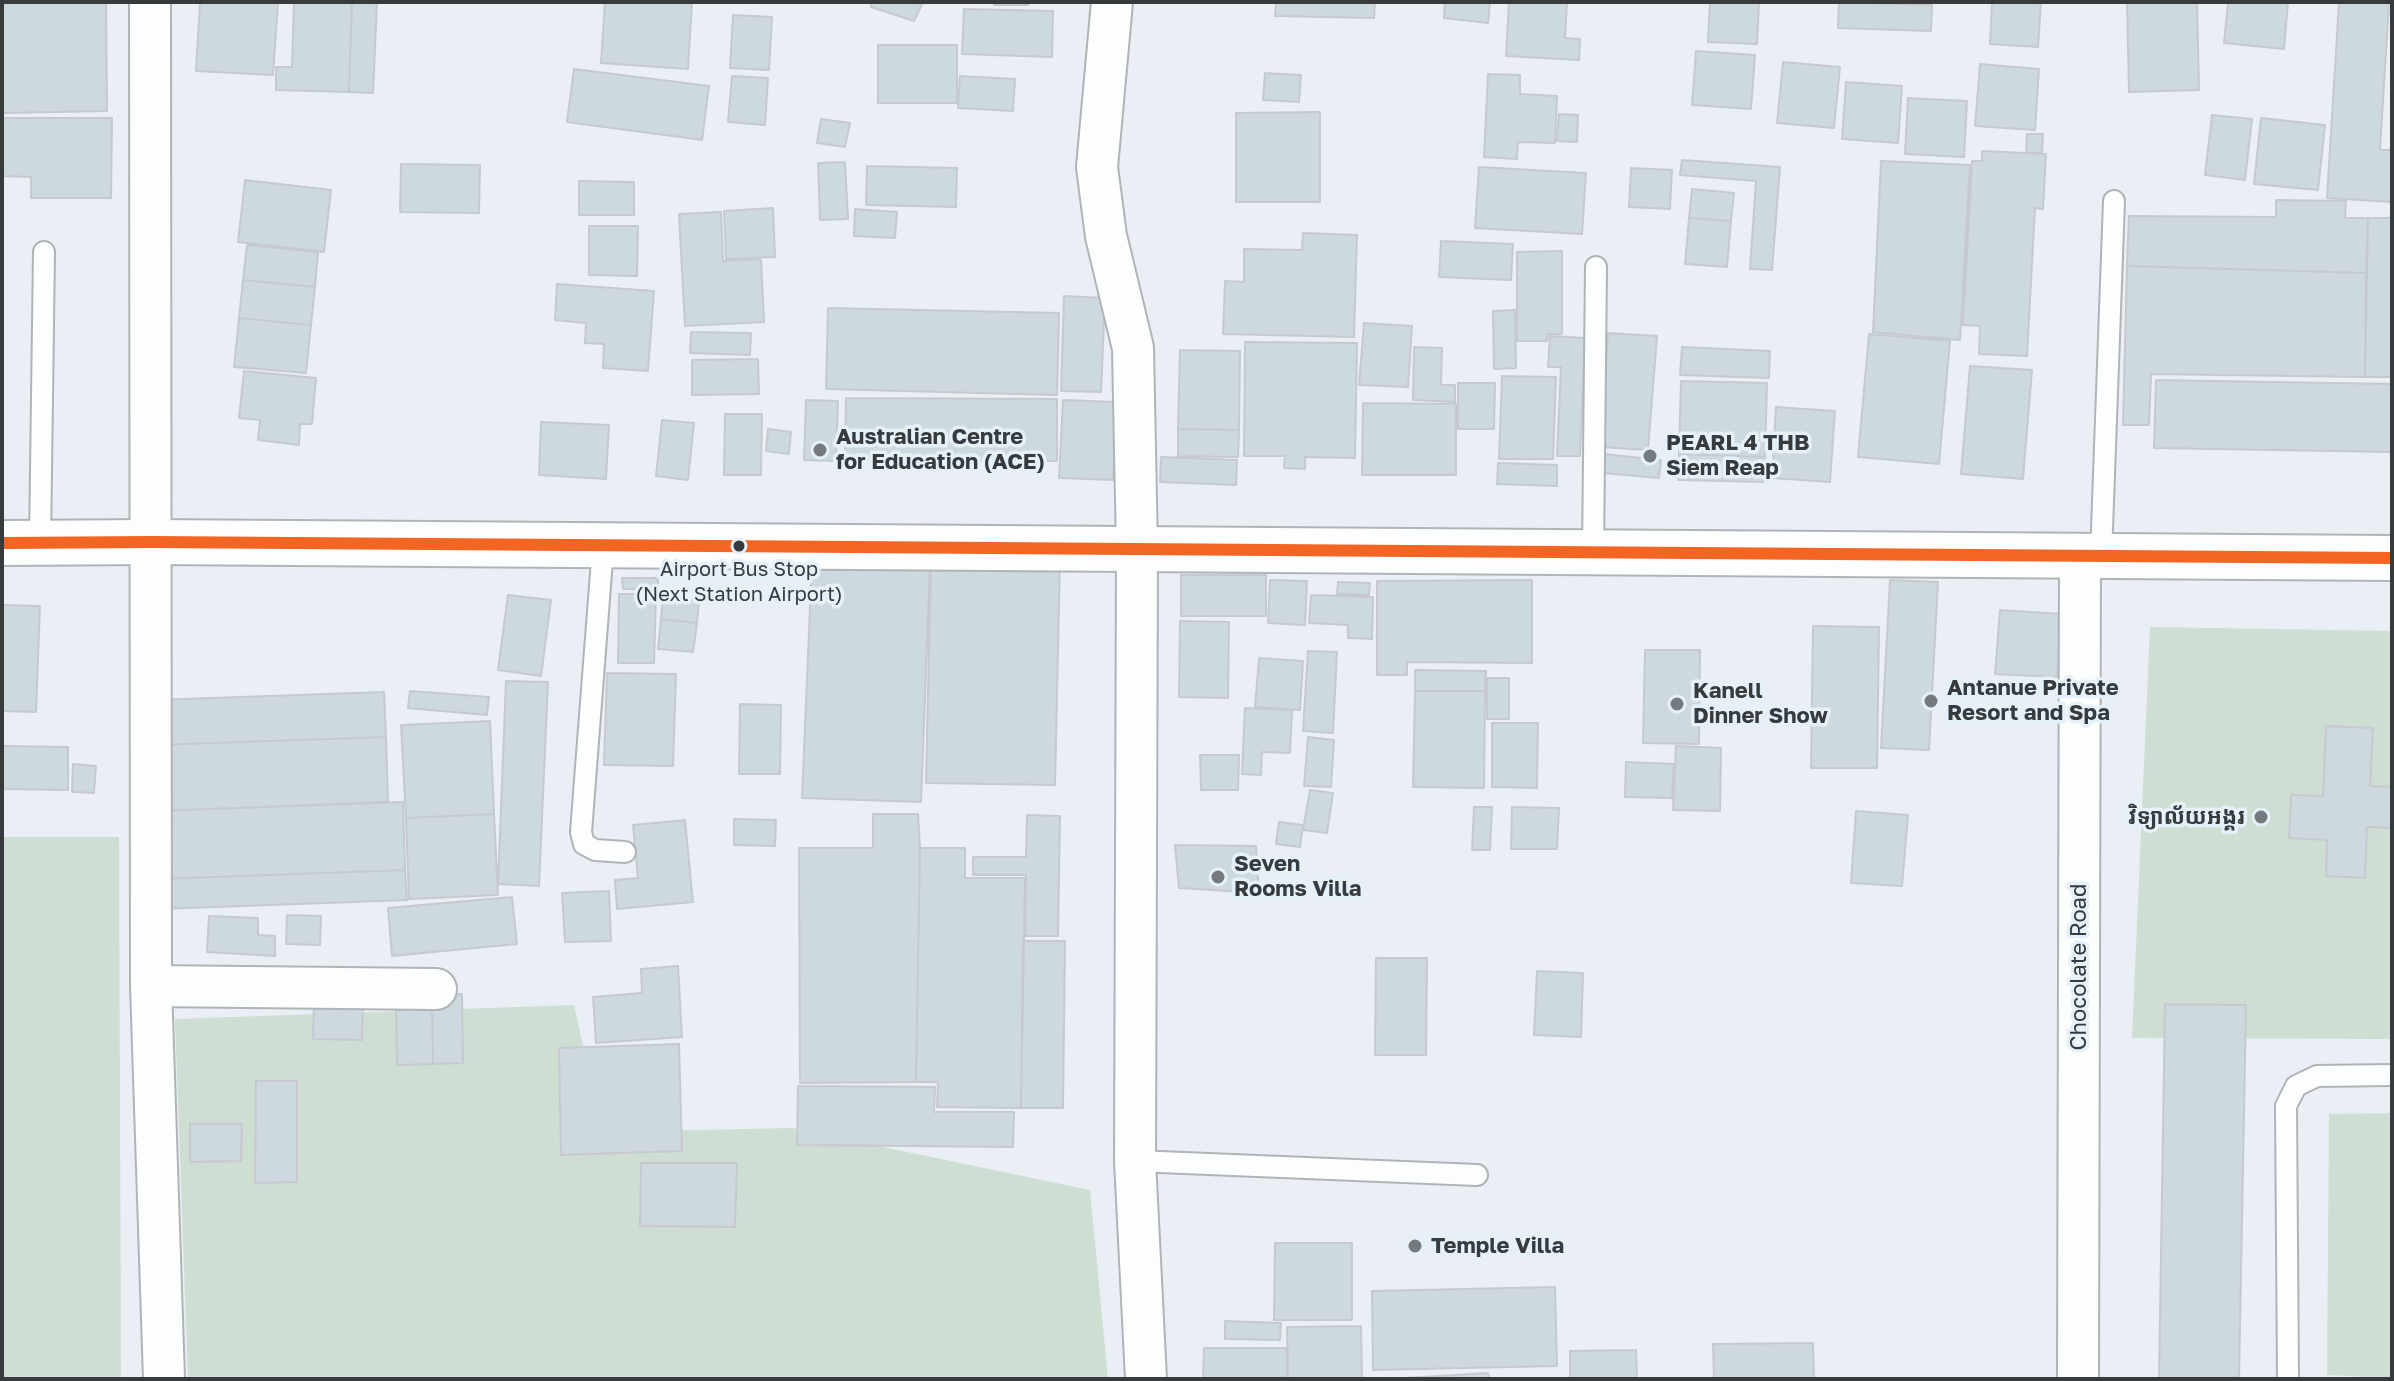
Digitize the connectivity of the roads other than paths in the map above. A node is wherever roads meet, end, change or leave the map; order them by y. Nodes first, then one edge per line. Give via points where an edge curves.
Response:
1 (150, 2) edge
2 (1112, 2) edge
3 (2114, 201) dead end
4 (44, 252) dead end
5 (1596, 267) dead end
6 (152, 542) junction
7 (21, 544) edge
8 (603, 547) junction
9 (1137, 551) junction
10 (1593, 553) junction
11 (2090, 556) junction
12 (2392, 558) edge
13 (625, 852) dead end
14 (151, 986) junction
15 (436, 989) dead end
16 (2392, 1075) edge
17 (1135, 1161) junction
18 (1477, 1175) dead end
19 (164, 1379) edge
20 (1146, 1379) edge
21 (2078, 1379) edge
22 (2288, 1379) edge

1 - 6 street
2 - 9 street via 1097,167 1106,236 1133,348
3 - 11 lane
4 - 7 lane
5 - 10 lane
6 - 7 main road
6 - 8 main road
6 - 14 street
8 - 9 main road
8 - 13 lane via 581,832 584,844 595,850
9 - 10 main road
9 - 17 street
10 - 11 main road
11 - 12 main road
11 - 21 street, Chocolate Road
14 - 15 street
14 - 19 street
16 - 22 lane via 2317,1076 2296,1086 2286,1106
17 - 18 lane
17 - 20 street

